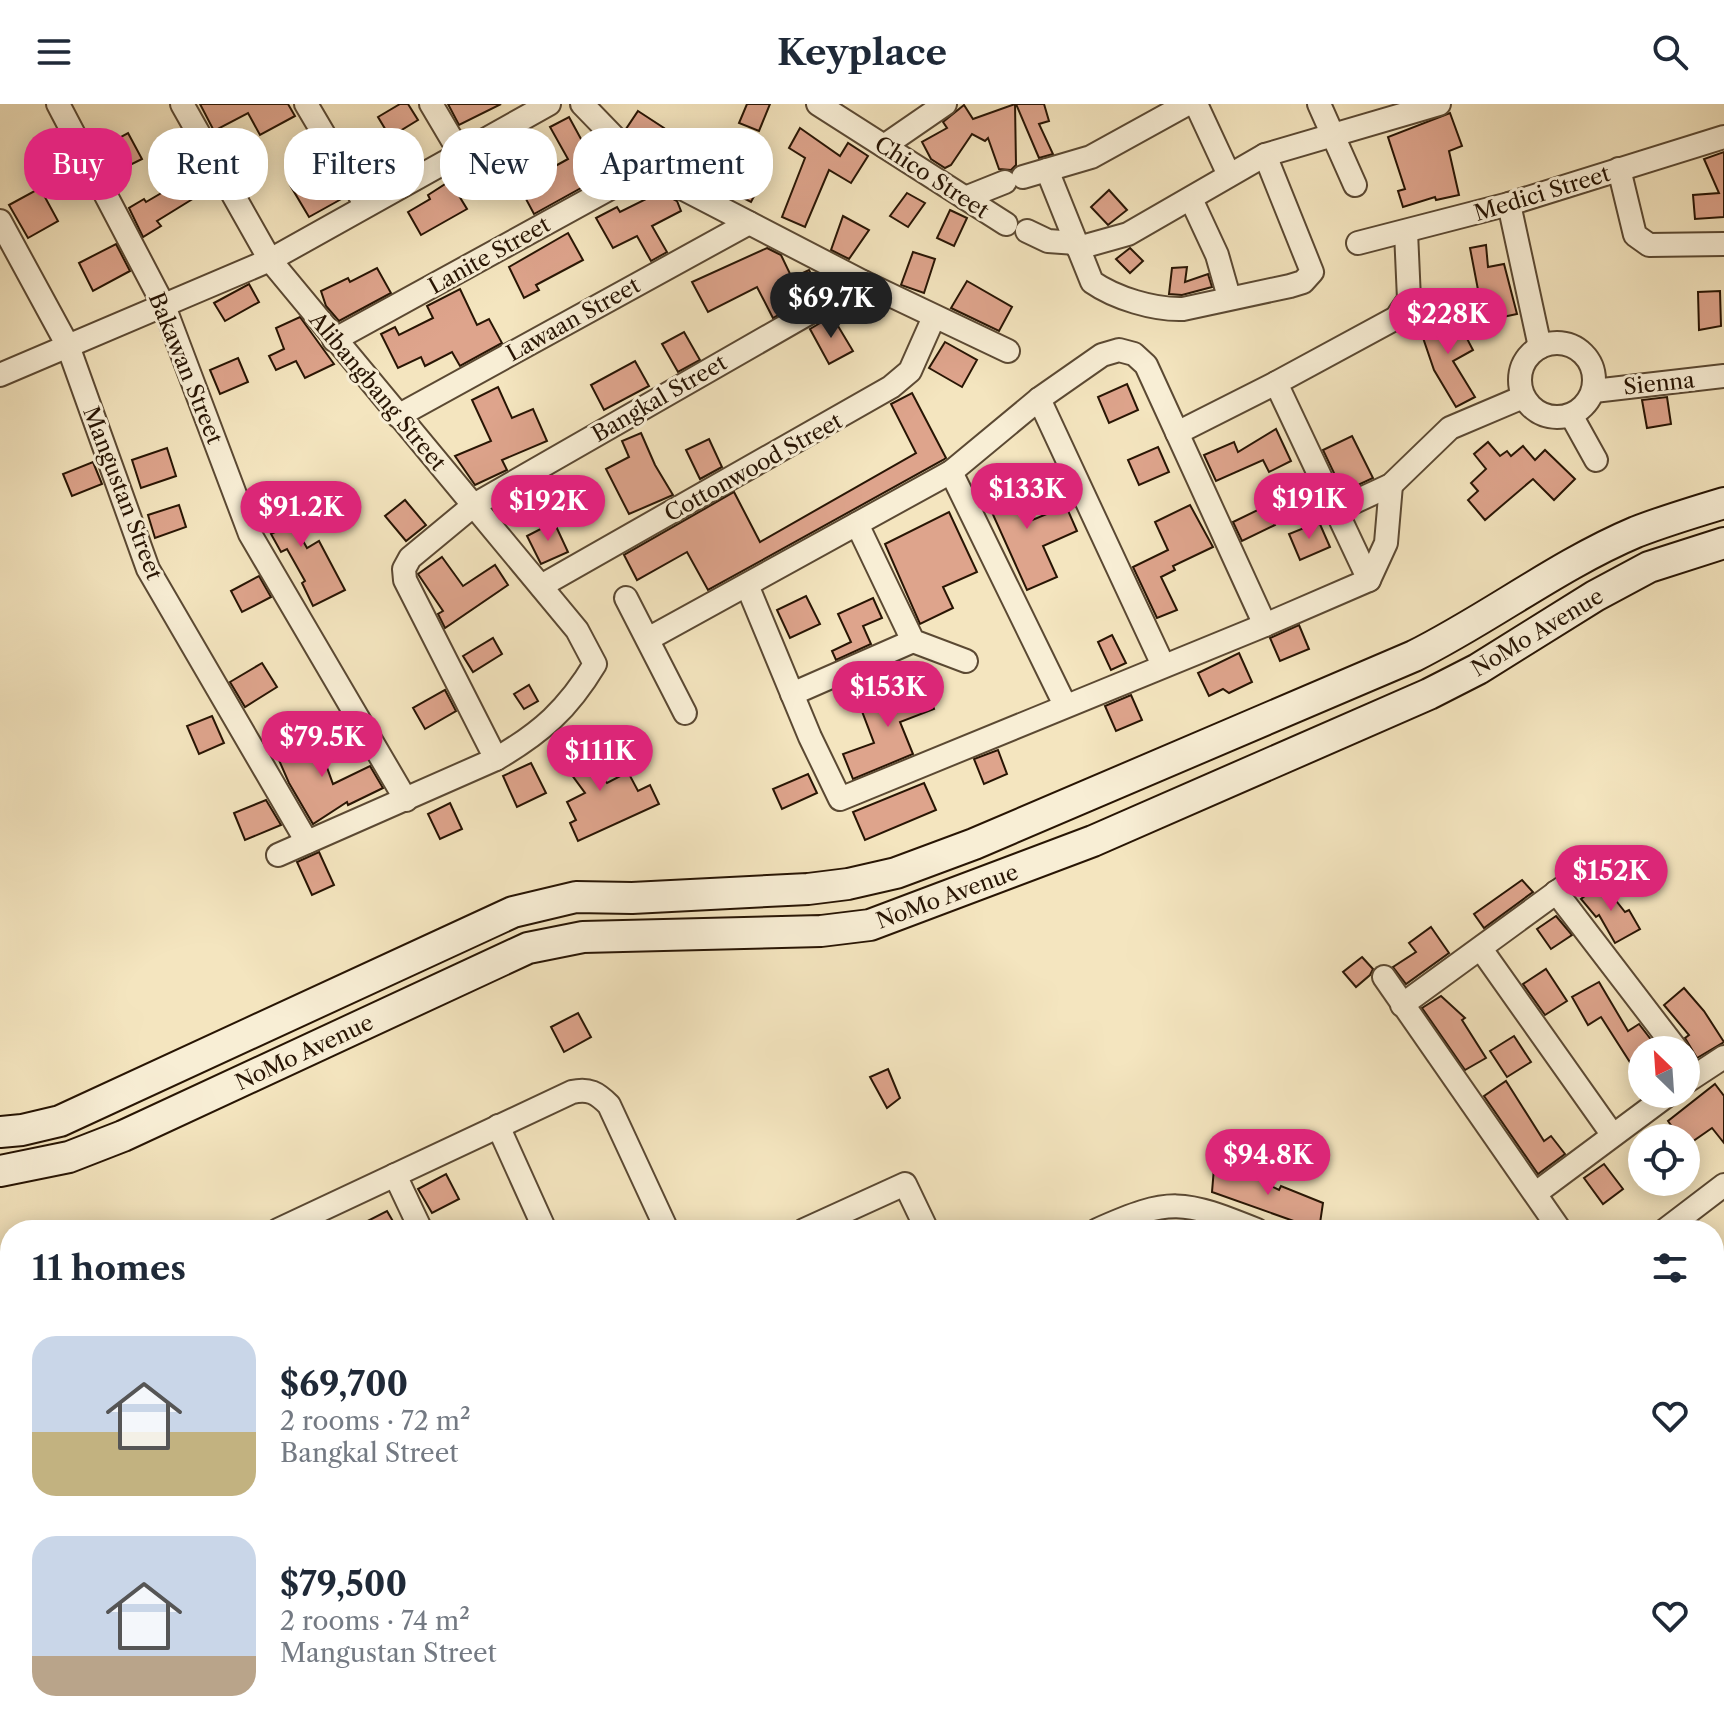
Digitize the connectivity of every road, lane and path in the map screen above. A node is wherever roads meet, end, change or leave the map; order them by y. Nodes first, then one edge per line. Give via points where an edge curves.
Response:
1 (58, 104) edge
2 (182, 104) edge
3 (306, 104) edge
4 (431, 104) edge
5 (549, 104) edge
6 (582, 104) edge
7 (818, 104) edge
8 (945, 104) edge
9 (1187, 104) edge
10 (1196, 104) edge
11 (1319, 104) edge
12 (1439, 104) edge
13 (445, 128) edge
14 (505, 128) edge
15 (605, 128) edge
16 (1333, 134) junction
17 (1724, 137) edge
18 (884, 146) junction
19 (1265, 155) junction
20 (440, 164) edge
21 (1619, 169) junction
22 (1047, 170) junction
23 (1229, 175) junction
24 (1355, 185) dead end
25 (965, 198) junction
26 (1191, 199) junction
27 (589, 200) edge
28 (705, 200) edge
29 (365, 204) junction
30 (1509, 204) junction
31 (0, 221) edge
32 (749, 223) junction
33 (1006, 224) dead end
34 (1027, 231) dead end
35 (1406, 232) junction
36 (1358, 243) dead end
37 (1724, 244) edge
38 (1077, 246) junction
39 (270, 260) junction
40 (863, 282) junction
41 (1229, 297) junction
42 (164, 306) junction
43 (934, 317) junction
44 (334, 340) junction
45 (68, 346) junction
46 (1540, 347) junction
47 (1008, 351) dead end
48 (0, 375) edge
49 (1724, 376) edge
50 (1276, 383) junction
51 (1594, 391) junction
52 (1523, 397) junction
53 (1039, 399) junction
54 (1571, 415) junction
55 (398, 416) junction
56 (1177, 433) junction
57 (1596, 460) dead end
58 (951, 472) junction
59 (1391, 485) junction
60 (1724, 503) edge
61 (474, 505) junction
62 (1337, 510) junction
63 (857, 524) junction
64 (1634, 533) junction
65 (1724, 543) edge
66 (1649, 567) junction
67 (1369, 580) junction
68 (747, 585) junction
69 (541, 586) junction
70 (626, 598) dead end
71 (1265, 625) junction
72 (648, 639) junction
73 (913, 641) junction
74 (966, 661) dead end
75 (1163, 665) junction
76 (792, 694) junction
77 (1065, 705) junction
78 (685, 713) dead end
79 (496, 759) junction
80 (406, 800) junction
81 (307, 842) junction
82 (278, 855) dead end
83 (1587, 870) dead end
84 (1556, 892) junction
85 (1481, 949) junction
86 (1384, 977) dead end
87 (1402, 1005) junction
88 (1666, 1036) edge
89 (1724, 1057) edge
90 (1700, 1068) edge
91 (1649, 1108) edge
92 (498, 1126) junction
93 (0, 1132) edge
94 (1612, 1134) junction
95 (0, 1171) edge
96 (395, 1175) junction
97 (1724, 1185) edge
98 (1536, 1193) junction
99 (304, 1220) edge
100 (416, 1220) edge
101 (540, 1220) edge
102 (662, 1220) edge
103 (826, 1220) edge
104 (922, 1220) edge
105 (1119, 1220) edge
106 (1232, 1220) edge
107 (1554, 1220) edge
108 (1678, 1220) edge

1 - 42 street, Bakawan Street
2 - 39 street, Alibangbang Street
3 - 29 street
4 - 13 street
5 - 14 street
6 - 15 street
7 - 18 street, Chico Street
8 - 18 street
9 - 22 street via 1091,157
10 - 23 street
11 - 16 street
12 - 16 street
16 - 19 street
16 - 24 street
17 - 21 street, Medici Street
18 - 25 street, Chico Street
19 - 23 street
19 - 41 street via 1312,272 1290,286
20 - 29 street
21 - 30 street, Medici Street
21 - 37 street via 1640,241
22 - 25 street
22 - 38 street
23 - 26 street
25 - 33 street, Chico Street
26 - 38 street via 1128,234
26 - 41 street
27 - 44 street, Lanite Street
28 - 32 street
29 - 39 street
30 - 35 street, Medici Street
30 - 46 street
31 - 45 street, Mangustan Street
32 - 40 street
32 - 55 street, Lawaan Street
34 - 38 street
35 - 36 street, Medici Street
35 - 50 street via 1409,299 1396,318
38 - 41 street via 1092,282 1104,291 1167,310
39 - 42 street
39 - 44 street, Alibangbang Street
40 - 43 street
40 - 61 street, Bangkal Street
42 - 45 street
42 - 80 street, Bakawan Street via 250,534
43 - 47 street
43 - 69 street, Cottonwood Street via 910,371 891,387
44 - 55 street, Alibangbang Street
45 - 48 street
45 - 81 street, Mangustan Street via 148,569
46 - 51 street via 1564,343 1576,348 1593,366
46 - 52 street via 1520,374
49 - 51 street, Sienna
50 - 56 street
50 - 62 street
51 - 54 street
52 - 54 street via 1549,417
52 - 59 street via 1450,428
53 - 56 street via 1102,355 1119,350 1146,365
53 - 58 street
53 - 75 street
54 - 57 street
55 - 61 street, Alibangbang Street
56 - 71 street
58 - 63 street
58 - 77 street
59 - 62 street
59 - 67 street via 1386,543
60 - 64 main road, NoMo Avenue
61 - 69 street, Alibangbang Street
61 - 79 street, Bangkal Street via 418,548 404,569
62 - 67 street
63 - 68 street
63 - 73 street
64 - 66 main road
64 - 93 main road, NoMo Avenue via 1414,656 896,873 808,889 576,897 513,912 60,1121
65 - 66 main road, NoMo Avenue
66 - 95 main road, NoMo Avenue via 1429,694 1093,841 870,925 583,937 528,948 123,1136 69,1157
67 - 71 street
68 - 72 street
68 - 76 street
69 - 79 street, Alibangbang Street via 577,630 595,664 555,718
70 - 72 street
71 - 75 street
72 - 78 street
73 - 74 street
73 - 76 street
75 - 77 street
76 - 77 street via 840,799
79 - 80 street
80 - 81 street
81 - 82 street
83 - 84 street
84 - 85 street
84 - 88 street
85 - 87 street
85 - 94 street
86 - 87 street
87 - 98 street
89 - 90 street
91 - 94 street
92 - 96 street
92 - 101 street
92 - 102 street via 572,1092 592,1091 609,1105
94 - 98 street
96 - 99 street
96 - 100 street
97 - 108 street
98 - 107 street
103 - 104 street via 905,1184
105 - 106 street via 1170,1204

